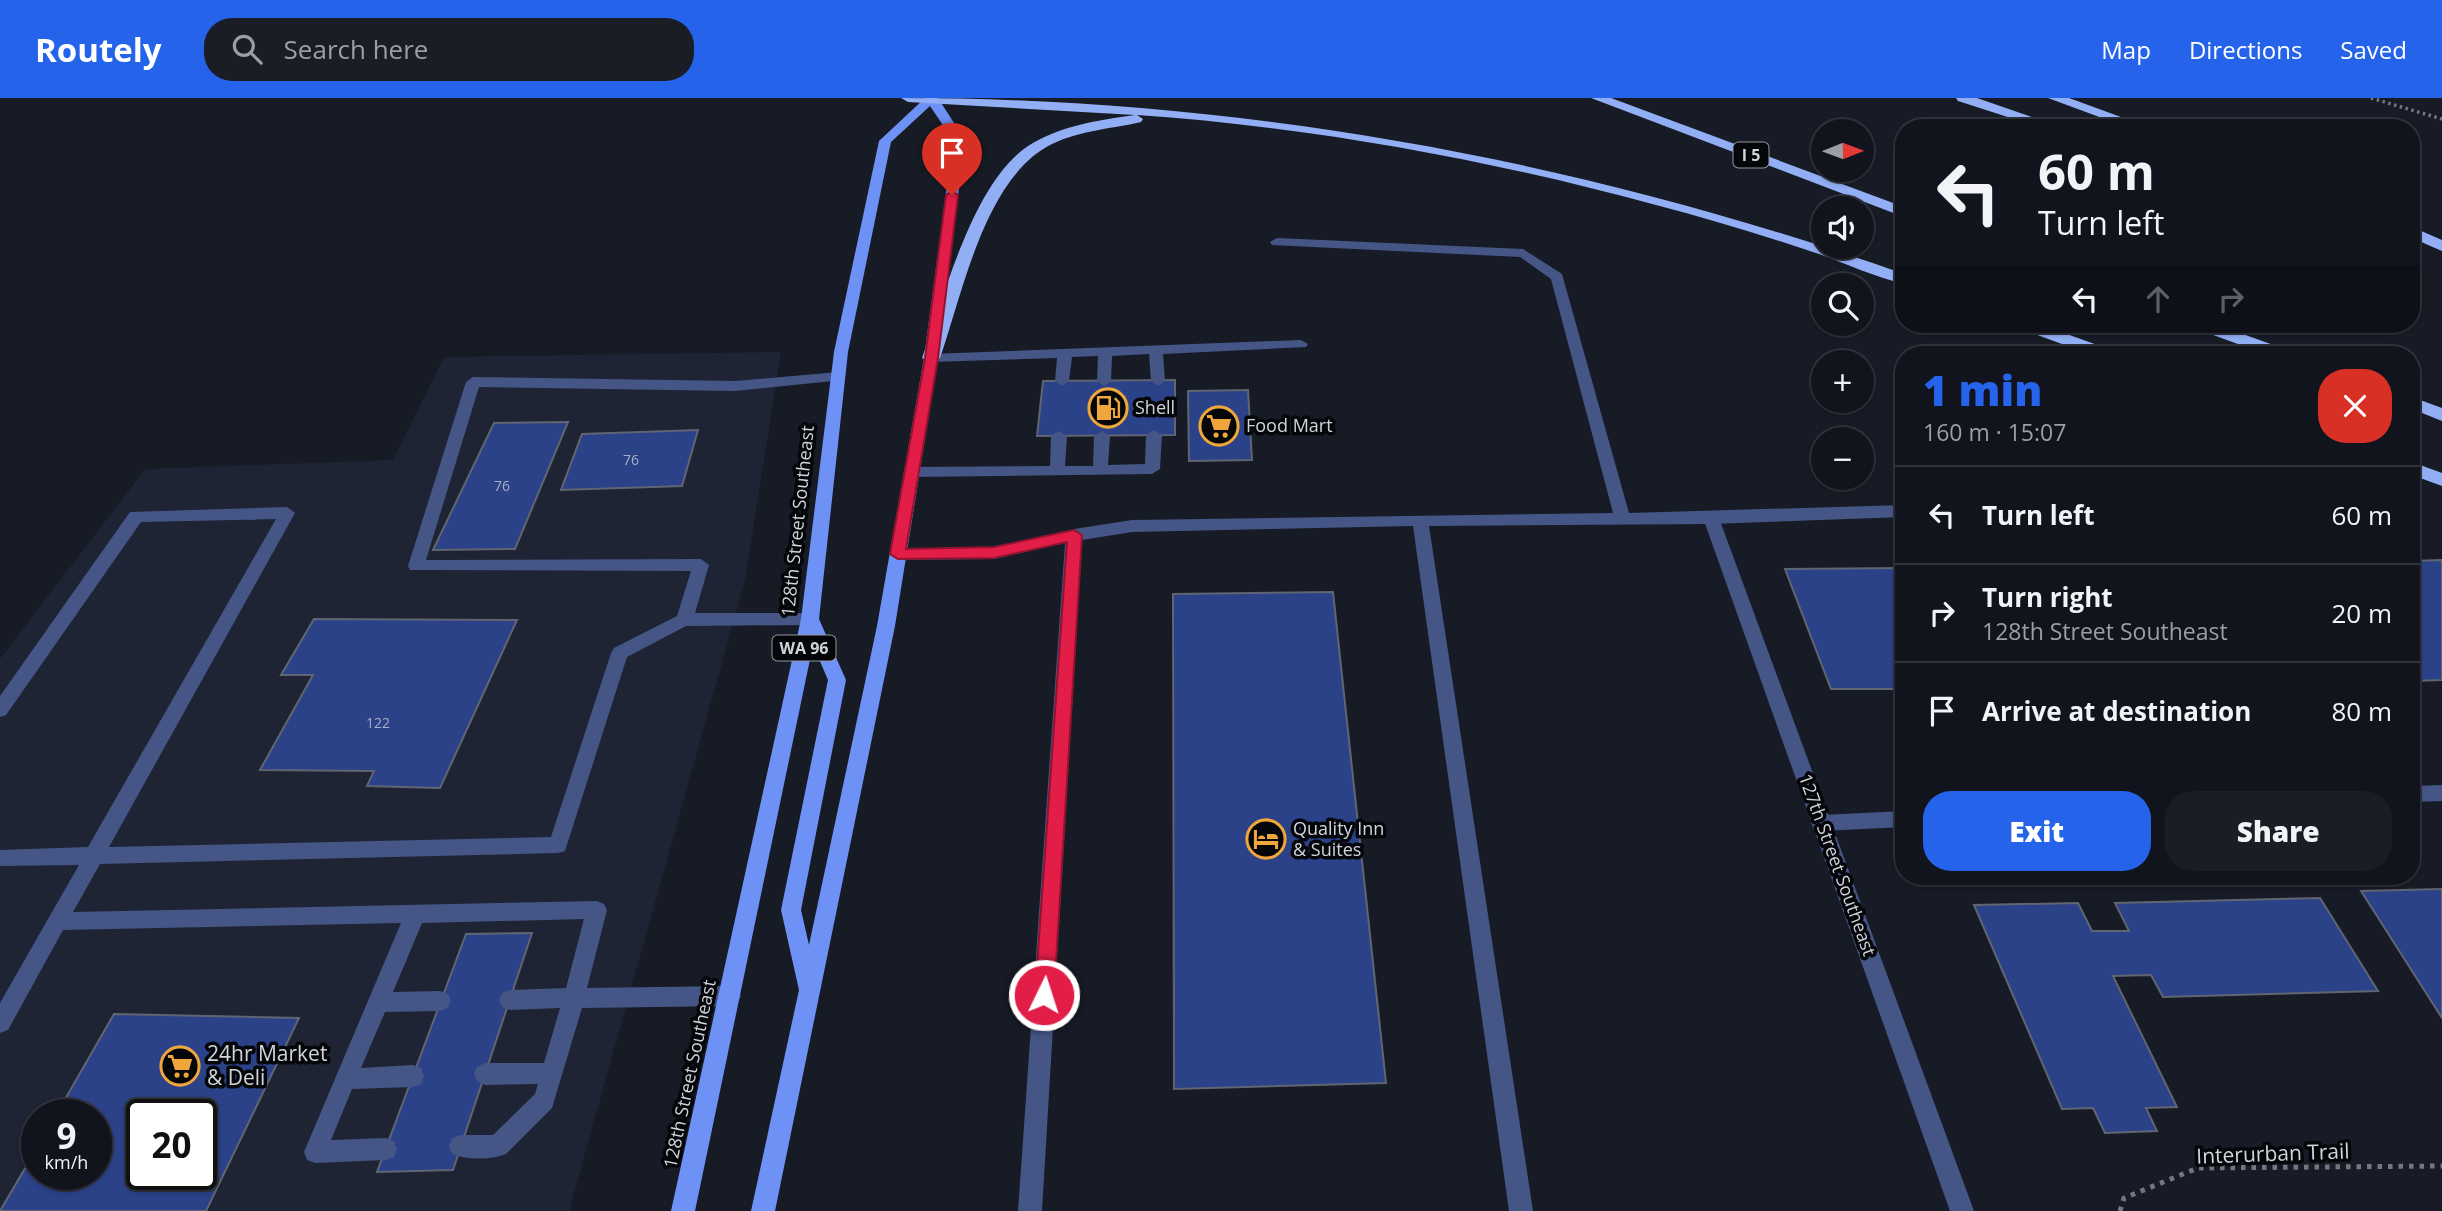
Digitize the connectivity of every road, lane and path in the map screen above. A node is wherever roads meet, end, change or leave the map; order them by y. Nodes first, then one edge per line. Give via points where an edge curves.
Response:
1 (908, 98) edge
2 (1598, 98) edge
3 (1963, 98) edge
4 (2055, 98) edge
5 (2371, 98) edge
6 (932, 99) edge
7 (1188, 115) junction
8 (2442, 118) edge
9 (2029, 119) edge
10 (2117, 119) edge
11 (1895, 209) edge
12 (2420, 236) edge
13 (1277, 242) dead end
14 (2420, 242) edge
15 (2442, 248) edge
16 (1895, 276) edge
17 (2048, 333) edge
18 (2224, 333) edge
19 (1301, 344) dead end
20 (2084, 346) edge
21 (2260, 346) edge
22 (1156, 349) junction
23 (1105, 351) junction
24 (1065, 352) junction
25 (931, 358) junction
26 (838, 377) junction
27 (1158, 380) dead end
28 (1062, 381) dead end
29 (1104, 381) dead end
30 (2420, 407) edge
31 (2442, 415) edge
32 (1154, 435) dead end
33 (1059, 436) dead end
34 (1102, 436) dead end
35 (1057, 471) junction
36 (1100, 471) junction
37 (2420, 471) edge
38 (911, 472) junction
39 (2442, 480) edge
40 (1895, 511) edge
41 (1711, 518) junction
42 (1623, 519) junction
43 (1420, 520) junction
44 (1074, 535) junction
45 (898, 554) junction
46 (810, 619) junction
47 (684, 620) junction
48 (0, 710) edge
49 (2442, 793) edge
50 (2420, 794) edge
51 (1895, 819) edge
52 (1821, 823) junction
53 (92, 857) junction
54 (0, 858) edge
55 (415, 914) junction
56 (56, 921) junction
57 (809, 992) junction
58 (730, 996) junction
59 (574, 999) junction
60 (510, 1000) dead end
61 (440, 1001) dead end
62 (378, 1002) junction
63 (0, 1023) edge
64 (552, 1073) junction
65 (485, 1074) dead end
66 (413, 1076) dead end
67 (346, 1079) junction
68 (460, 1146) dead end
69 (386, 1149) dead end
70 (2442, 1166) edge
71 (683, 1211) edge
72 (763, 1211) edge
73 (1030, 1211) edge
74 (1521, 1211) edge
75 (1962, 1211) edge
76 (2120, 1211) edge

1 - 6 highway
2 - 11 highway, I 5
3 - 9 highway
4 - 10 highway
5 - 8 path
6 - 7 highway
6 - 25 main road via 959,141
6 - 26 main road, 128th Street Southeast / WA 96 via 885,141
7 - 16 highway via 1365,137 1559,175 1764,231
7 - 25 highway via 1092,125 1045,142 1020,158 985,211
12 - 15 highway
13 - 42 street via 1523,253 1557,277
14 - 15 highway
17 - 20 highway
18 - 21 highway
19 - 22 street
22 - 23 street
22 - 27 street
23 - 24 street
23 - 29 street
24 - 25 street
24 - 28 street
25 - 38 main road
26 - 46 main road, 128th Street Southeast / WA 96
26 - 47 street via 735,386 474,382 416,566 701,565
30 - 31 highway
32 - 36 street via 1152,469
33 - 35 street
34 - 36 street
35 - 36 street
35 - 38 street
37 - 39 highway
38 - 45 main road
40 - 41 street
41 - 42 street
41 - 52 street, 127th Street Southeast
42 - 43 street
43 - 44 street via 1132,526
43 - 74 street
44 - 45 street via 994,553
44 - 73 street
45 - 57 main road
46 - 47 street
46 - 57 main road via 837,680 791,910
46 - 58 main road, 128th Street Southeast / WA 96
47 - 53 street via 620,653 558,845
48 - 53 street via 136,516 287,513
49 - 50 street
51 - 52 street
52 - 75 street, 127th Street Southeast
53 - 54 street
53 - 56 street
55 - 56 street
55 - 59 street via 597,910
55 - 62 street
56 - 63 street
57 - 72 main road
58 - 59 street
58 - 71 main road, 128th Street Southeast / WA 96
59 - 60 street
59 - 64 street
61 - 62 street
62 - 67 street
64 - 65 street
64 - 68 street via 544,1100 498,1146
66 - 67 street
67 - 69 street via 315,1152
70 - 76 path, Interurban Trail via 2197,1168 2124,1198

